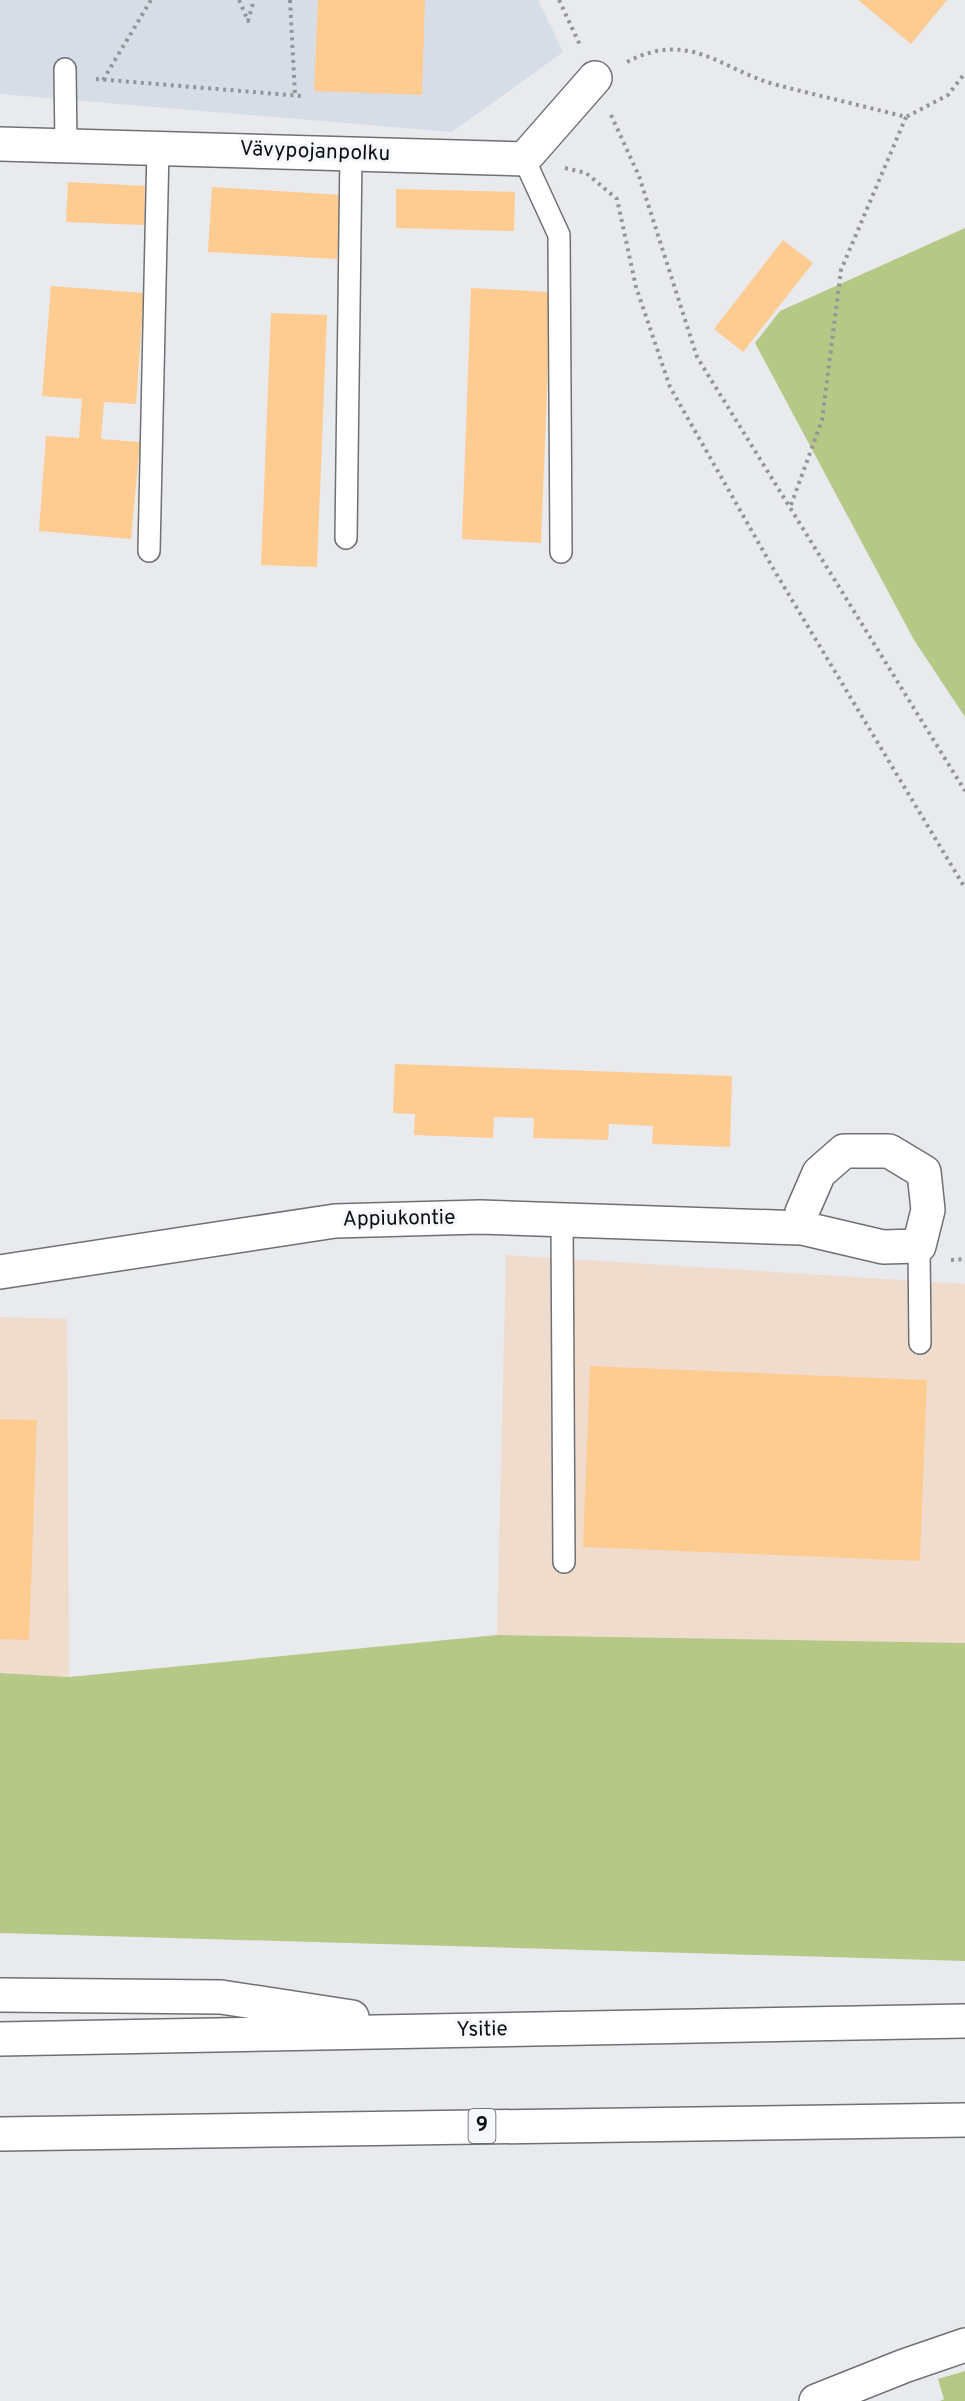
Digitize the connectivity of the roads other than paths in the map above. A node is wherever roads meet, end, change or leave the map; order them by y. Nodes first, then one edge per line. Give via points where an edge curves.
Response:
1 (65, 73) road end
2 (595, 78) road end
3 (0, 144) edge
4 (66, 145) junction
5 (158, 148) junction
6 (351, 153) junction
7 (524, 159) junction
8 (346, 538) dead end
9 (149, 551) dead end
10 (561, 552) dead end
11 (562, 1220) junction
12 (802, 1228) junction
13 (919, 1246) junction
14 (0, 1272) edge
15 (920, 1343) dead end
16 (564, 1562) dead end
17 (0, 1995) edge
18 (965, 2021) edge
19 (440, 2031) junction
20 (0, 2039) edge
21 (965, 2120) edge
22 (0, 2134) edge
23 (965, 2345) edge
24 (816, 2401) edge

1 - 4 lane
2 - 7 main road
3 - 4 main road, Vävypojanpolku
4 - 5 main road, Vävypojanpolku
5 - 6 main road, Vävypojanpolku
5 - 9 lane
6 - 7 main road, Vävypojanpolku
6 - 8 lane
7 - 10 lane via 559,235
11 - 12 main road, Appiukontie
11 - 14 main road, Appiukontie via 480,1217 335,1221
11 - 16 lane
12 - 13 main road, Appiukontie via 883,1247
12 - 13 main road via 802,1212 819,1173 844,1151 890,1151 924,1172 928,1210
13 - 15 lane
17 - 19 main road via 221,1997
18 - 19 main road, Ysitie
19 - 20 main road, Ysitie
21 - 22 main road, 9
23 - 24 main road

